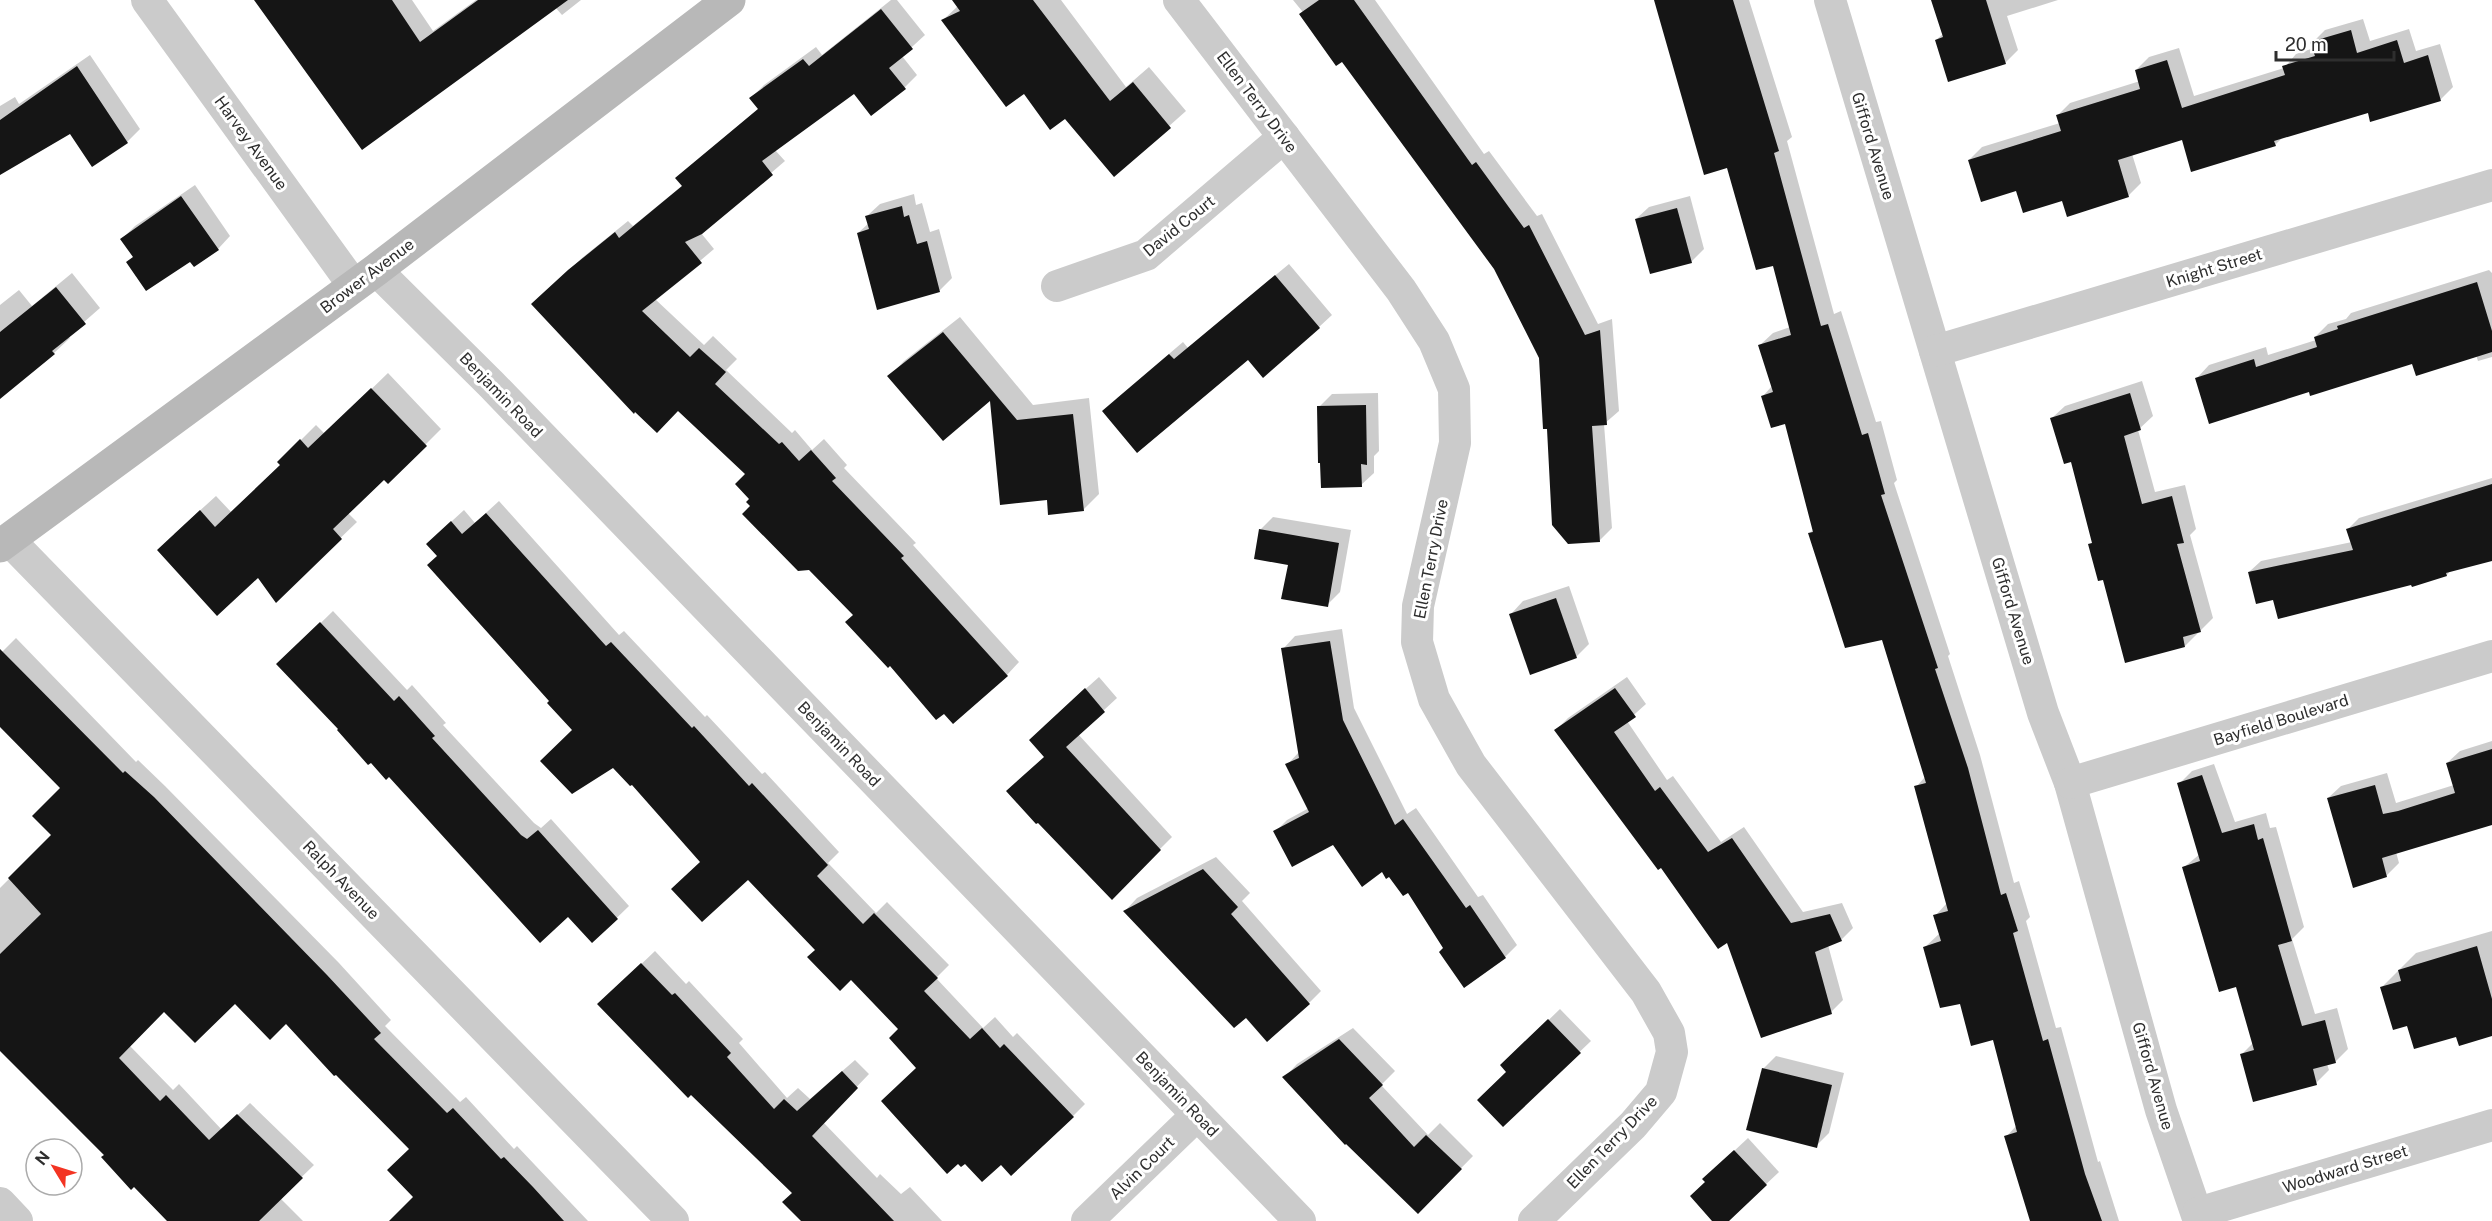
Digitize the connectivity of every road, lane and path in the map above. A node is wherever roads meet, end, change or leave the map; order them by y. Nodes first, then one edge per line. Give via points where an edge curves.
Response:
1 (147, 0) edge
2 (729, 0) edge
3 (1179, 0) edge
4 (1830, 0) edge
5 (1284, 137) junction
6 (2492, 185) edge
7 (365, 278) junction
8 (1057, 286) dead end
9 (1935, 351) junction
10 (4, 543) edge
11 (2492, 656) edge
12 (2070, 783) junction
13 (1197, 1115) junction
14 (2492, 1125) edge
15 (0, 1203) edge
16 (2199, 1217) edge
17 (17, 1221) edge
18 (673, 1221) edge
19 (1087, 1221) edge
20 (1300, 1221) edge
21 (1534, 1221) edge

1 - 7 street, Harvey Avenue
2 - 7 main road, Brower Avenue
3 - 5 street, Ellen Terry Drive
4 - 9 street, Gifford Avenue
5 - 8 street, David Court via 1146,255
5 - 21 street, Ellen Terry Drive via 1401,290 1434,341 1454,389 1455,443 1418,606 1417,642 1434,699 1471,765 1646,992 1669,1033 1672,1052 1661,1092 1633,1125
6 - 9 street, Knight Street
7 - 10 main road, Brower Avenue
7 - 13 street, Benjamin Road via 499,393
9 - 12 street, Gifford Avenue via 2043,713
10 - 18 street, Ralph Avenue
11 - 12 street, Bayfield Boulevard
12 - 16 street, Gifford Avenue via 2162,1110
13 - 19 street, Alvin Court
13 - 20 street, Benjamin Road
14 - 16 street, Woodward Street
15 - 17 street

